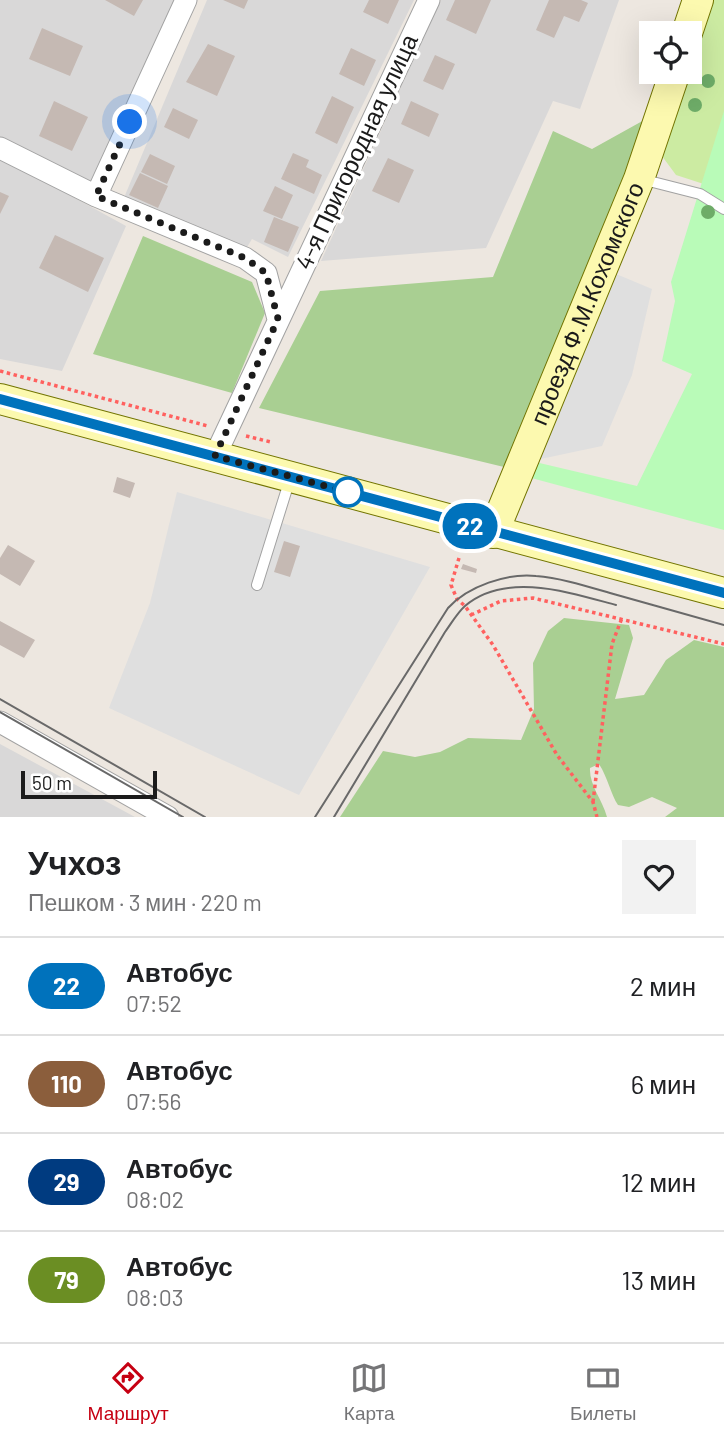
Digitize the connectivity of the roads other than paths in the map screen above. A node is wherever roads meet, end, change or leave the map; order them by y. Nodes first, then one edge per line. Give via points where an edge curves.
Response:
1 (186, 0) edge
2 (429, 0) edge
3 (698, 0) edge
4 (691, 21) edge
5 (671, 84) edge
6 (0, 148) edge
7 (639, 178) junction
8 (96, 196) junction
9 (724, 209) edge
10 (278, 319) junction
11 (0, 399) edge
12 (221, 444) junction
13 (291, 477) junction
14 (493, 533) junction
15 (257, 585) dead end
16 (724, 593) edge
17 (0, 722) edge
18 (168, 817) edge

1 - 8 street
2 - 10 street, 4-я Пригородная улица
3 - 4 main road
5 - 7 main road, проезд Ф.М.Кохомского
6 - 8 street
7 - 9 lane via 700,194
7 - 14 main road, проезд Ф.М.Кохомского
8 - 10 street via 245,258 266,273
10 - 12 street, 4-я Пригородная улица
11 - 12 main road
12 - 13 main road
13 - 14 main road
13 - 15 lane
14 - 16 main road
17 - 18 street

